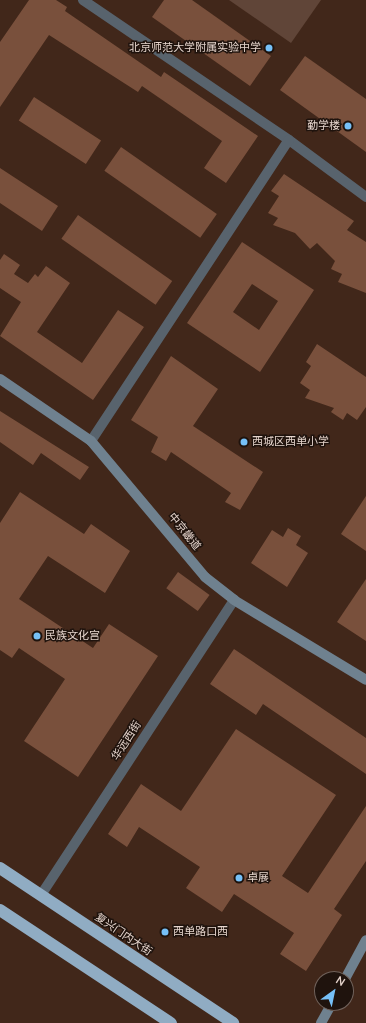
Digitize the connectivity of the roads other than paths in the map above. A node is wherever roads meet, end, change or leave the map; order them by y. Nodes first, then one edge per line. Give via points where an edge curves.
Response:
1 (83, 0) edge
2 (288, 140) junction
3 (366, 197) edge
4 (0, 379) edge
5 (92, 441) junction
6 (234, 600) junction
7 (366, 680) edge
8 (0, 868) edge
9 (41, 895) junction
10 (0, 910) edge
11 (366, 940) edge
12 (349, 971) edge
13 (328, 1011) edge
14 (171, 1023) edge
15 (232, 1023) edge
16 (321, 1023) edge

1 - 2 street
2 - 3 street
2 - 5 street
4 - 5 street, 中京畿道
5 - 6 street, 中京畿道 via 205,577
6 - 7 street, 中京畿道
6 - 9 street, 华远西街
8 - 9 highway, 复兴门内大街
9 - 15 highway, 复兴门内大街
10 - 14 highway
11 - 12 street
13 - 16 street

